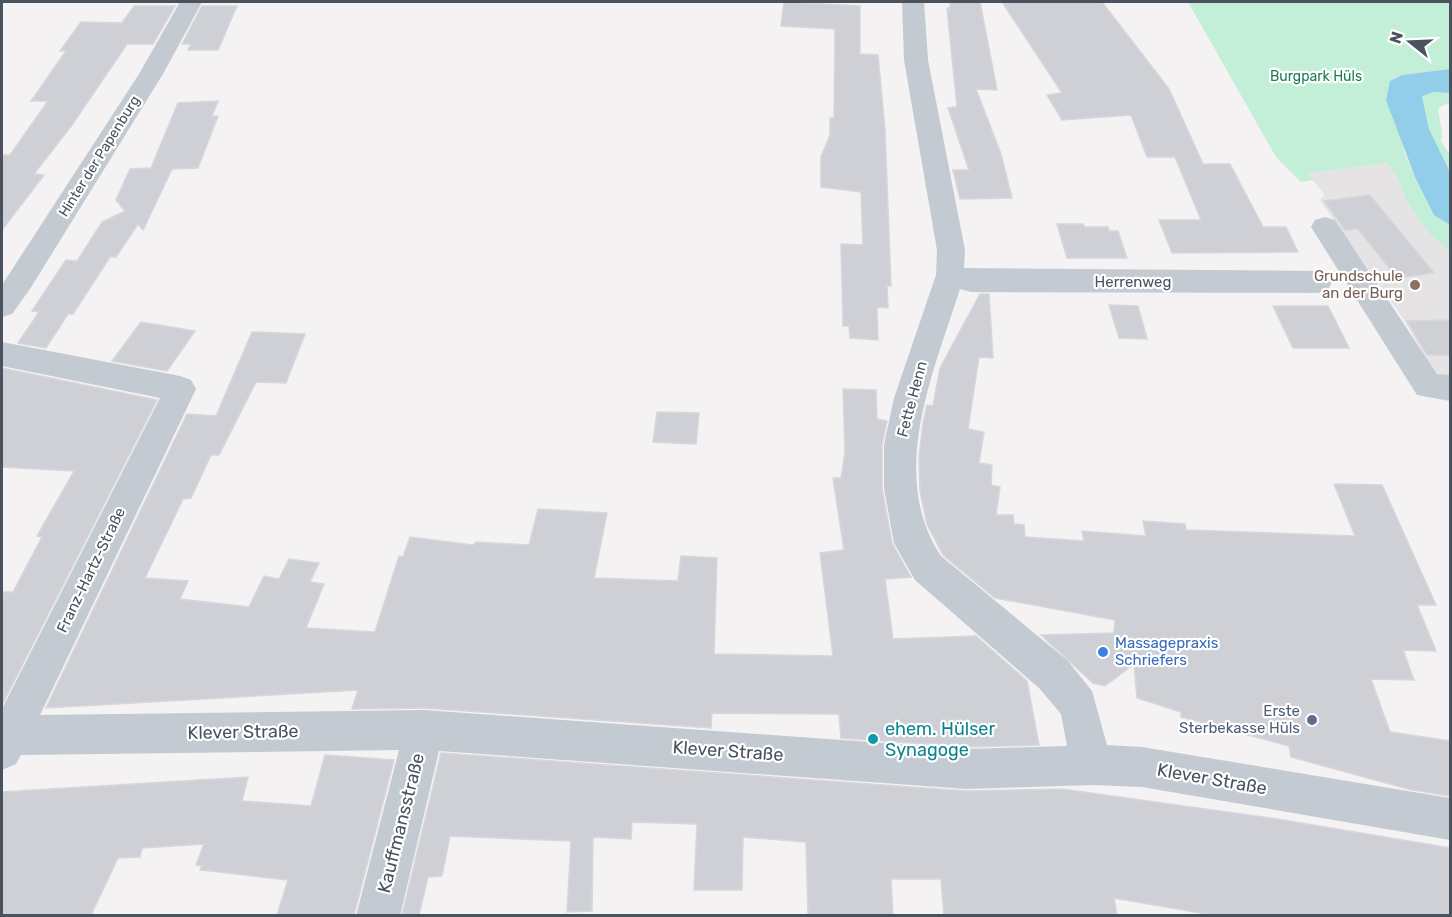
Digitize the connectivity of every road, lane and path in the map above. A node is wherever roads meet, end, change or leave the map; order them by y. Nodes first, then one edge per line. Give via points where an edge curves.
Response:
1 (191, 2) edge
2 (913, 2) edge
3 (1325, 226) dead end
4 (950, 275) junction
5 (1318, 282) dead end
6 (2, 306) edge
7 (2, 354) edge
8 (1450, 388) edge
9 (424, 730) junction
10 (4, 740) edge
11 (1092, 765) junction
12 (1450, 819) edge
13 (378, 915) edge

1 - 6 street, Hinter der Papenburg via 139,93
2 - 4 street, Fette Henn via 916,60 951,250
3 - 8 street via 1428,386
4 - 5 street, Herrenweg via 972,281
4 - 11 street, Fette Henn via 910,398 900,446 901,488 912,543 928,568 1053,674 1078,705
7 - 10 street, Franz-Hartz-Straße via 180,389
9 - 10 street, Klever Straße
9 - 11 street, Klever Straße via 967,769
9 - 13 street, Kauffmansstraße
11 - 12 street, Klever Straße via 1142,767

